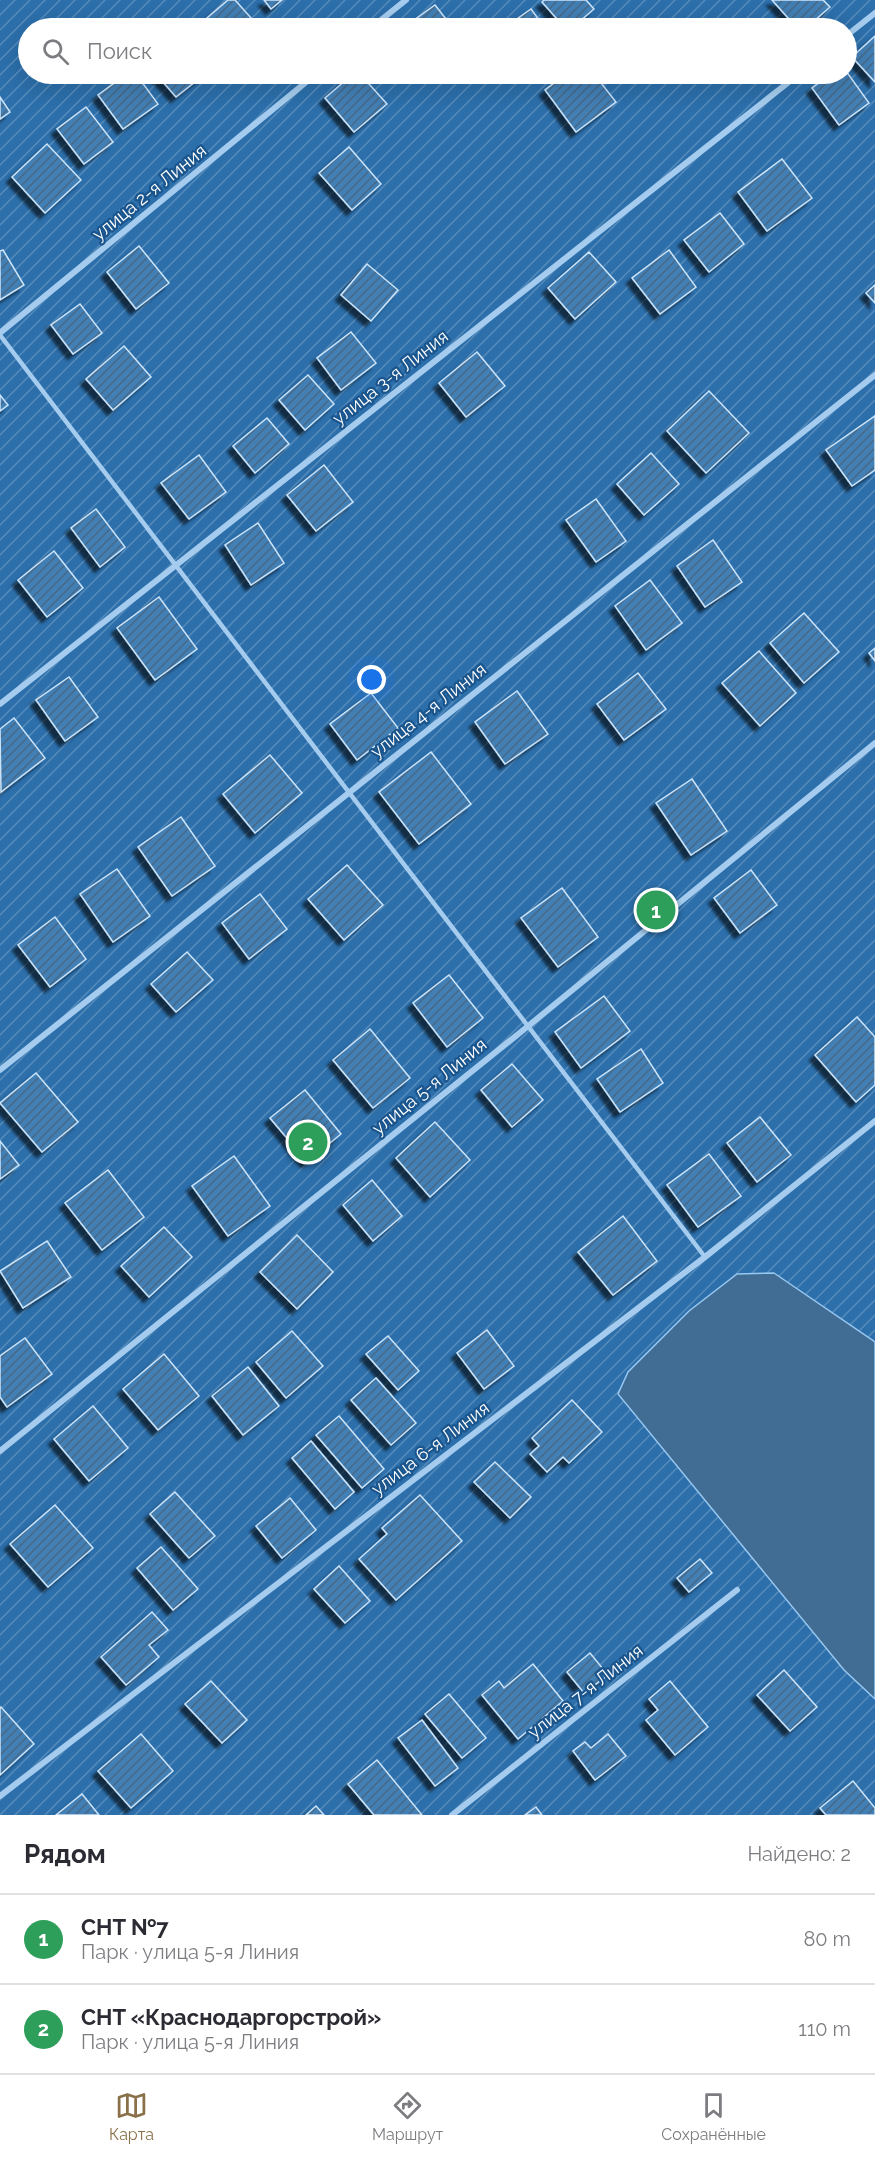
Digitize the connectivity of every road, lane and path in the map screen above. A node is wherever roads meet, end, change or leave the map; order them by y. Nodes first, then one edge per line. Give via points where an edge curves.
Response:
1 (406, 0) edge
2 (875, 13) edge
3 (384, 18) edge
4 (857, 27) edge
5 (304, 84) edge
6 (786, 84) edge
7 (0, 334) edge
8 (875, 375) edge
9 (176, 564) junction
10 (0, 704) edge
11 (875, 743) edge
12 (348, 792) junction
13 (527, 1027) junction
14 (0, 1070) edge
15 (875, 1121) edge
16 (705, 1257) junction
17 (0, 1451) edge
18 (737, 1590) dead end
19 (0, 1796) edge
20 (452, 1815) edge

1 - 3 street
2 - 4 street
5 - 7 street, улица 2-я Линия
6 - 9 street, улица 3-я Линия
7 - 9 lane
8 - 12 street, улица 4-я Линия
9 - 10 street, улица 3-я Линия
9 - 12 lane
11 - 13 street, улица 5-я Линия
12 - 13 lane
12 - 14 street, улица 4-я Линия
13 - 16 lane
13 - 17 street, улица 5-я Линия
15 - 16 street, улица 6-я Линия
16 - 19 street, улица 6-я Линия
18 - 20 street, улица 7-я Линия

